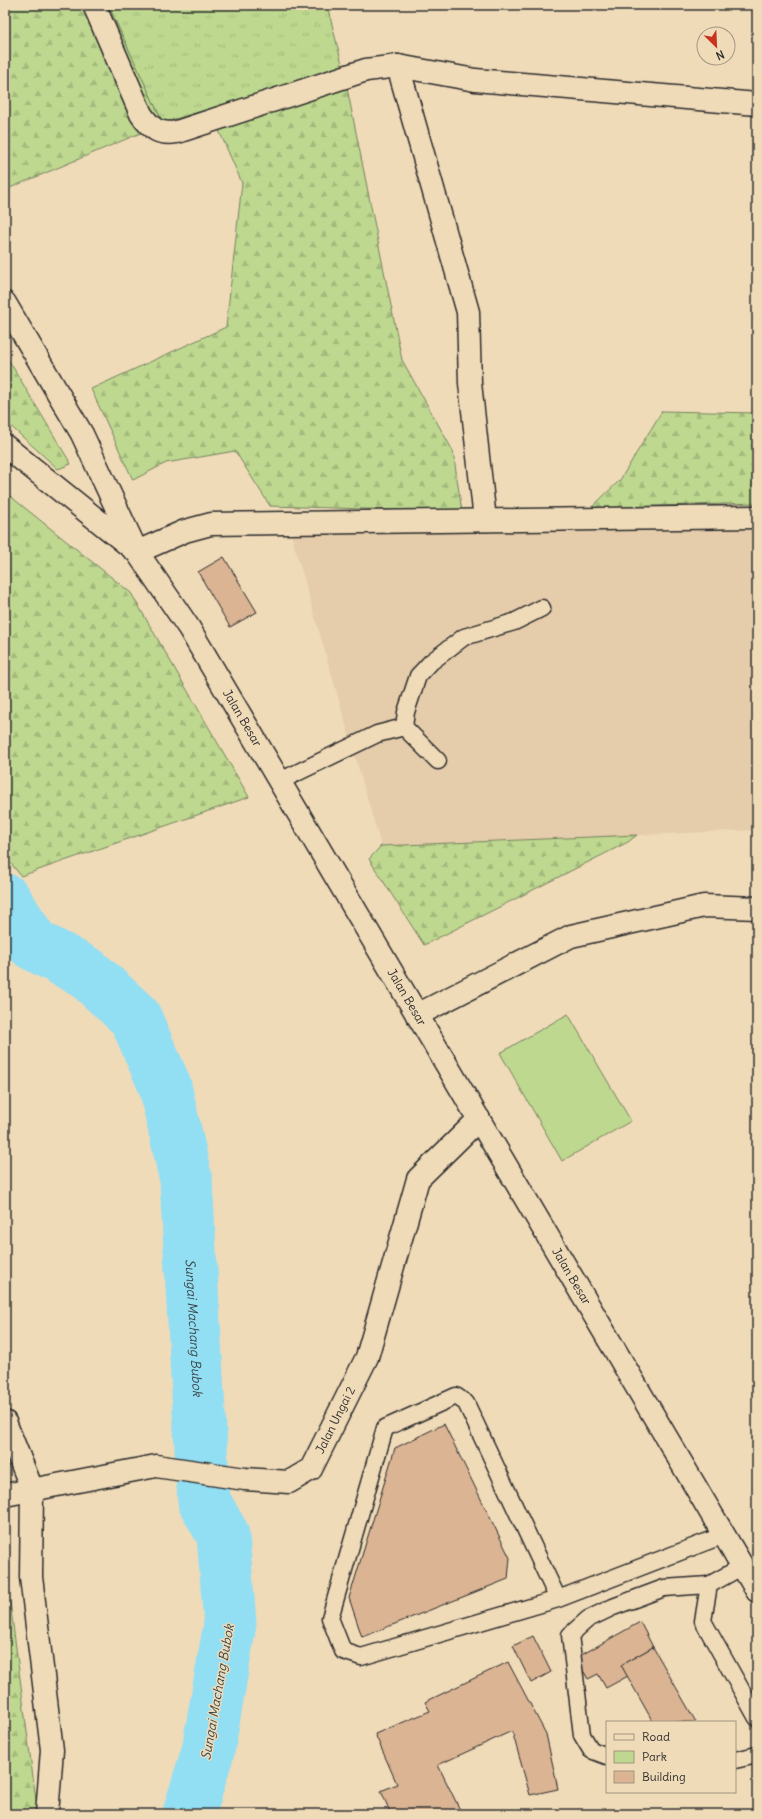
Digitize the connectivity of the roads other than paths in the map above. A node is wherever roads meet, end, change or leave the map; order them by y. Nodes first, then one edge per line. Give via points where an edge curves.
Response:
1 (94, 5) edge
2 (398, 66) junction
3 (757, 104) edge
4 (5, 303) edge
5 (5, 446) edge
6 (757, 517) edge
7 (485, 520) junction
8 (137, 552) junction
9 (542, 608) dead end
10 (404, 727) junction
11 (438, 761) dead end
12 (280, 781) junction
13 (757, 908) edge
14 (417, 1015) junction
15 (479, 1119) junction
16 (5, 1422) edge
17 (32, 1489) junction
18 (5, 1495) edge
19 (724, 1534) junction
20 (743, 1566) junction
21 (709, 1584) junction
22 (757, 1591) edge
23 (558, 1599) junction
24 (757, 1718) edge
25 (757, 1755) edge
26 (606, 1756) edge
27 (736, 1760) edge
28 (47, 1814) edge

1 - 2 street via 141,114 148,125 158,133 177,132 366,70
2 - 3 street via 475,80
2 - 7 street via 468,312 470,383
4 - 8 street via 82,434
5 - 8 street, Jalan Besar
6 - 7 street
7 - 8 street via 211,524 185,531
8 - 12 street, Jalan Besar via 188,628
9 - 10 lane via 514,622 464,637 431,662 418,676 406,712
10 - 11 lane
10 - 12 lane via 377,734
12 - 14 street, Jalan Besar
13 - 14 street via 704,906 571,936
14 - 15 street, Jalan Besar
15 - 17 street, Jalan Ungai 2 via 418,1179 367,1357 311,1469 289,1482 244,1479 156,1466
15 - 19 street, Jalan Besar
16 - 17 street
17 - 18 street, Jalan Ungai 2
17 - 28 street via 31,1577 52,1750
19 - 20 street, Jalan Besar
19 - 23 lane
20 - 21 lane
20 - 22 street, Jalan Besar
21 - 24 lane via 703,1621
21 - 26 lane via 664,1588 613,1606 588,1619 570,1635 582,1735 591,1750
23 - 23 lane via 361,1657 343,1651 330,1618 385,1428 456,1396 466,1403
25 - 27 lane

